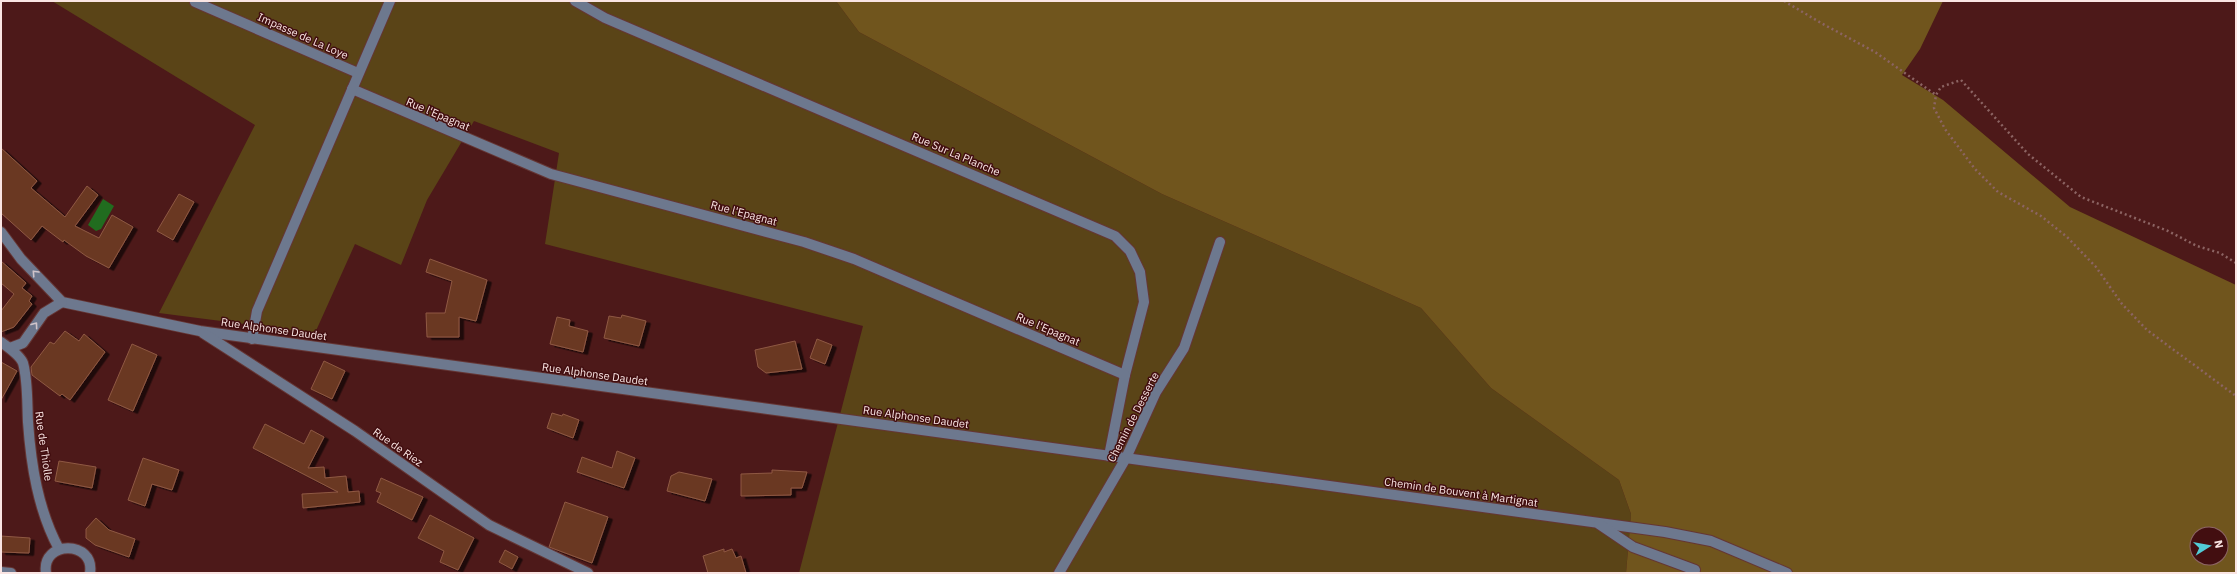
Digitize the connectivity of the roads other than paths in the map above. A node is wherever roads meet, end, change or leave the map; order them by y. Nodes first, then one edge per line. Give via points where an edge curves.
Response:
1 (390, 1) edge
2 (575, 1) edge
3 (195, 2) dead end
4 (358, 73) junction
5 (352, 89) junction
6 (1, 232) edge
7 (1220, 242) dead end
8 (62, 302) junction
9 (200, 331) junction
10 (252, 339) junction
11 (5, 345) edge
12 (1125, 375) junction
13 (1109, 456) junction
14 (1126, 458) junction
15 (1597, 523) junction
16 (59, 549) junction
17 (1695, 570) dead end
18 (1, 572) edge
19 (11, 573) edge
20 (46, 573) edge
21 (90, 573) edge
22 (588, 573) edge
23 (1059, 573) edge
24 (1787, 573) edge

1 - 4 street
2 - 12 street, Rue Sur La Planche via 605,18 1115,236 1130,251 1140,272 1144,302
3 - 4 street, Impasse de La Loye
4 - 5 street
5 - 10 street via 257,311
5 - 12 street, Rue l'Epagnat via 551,174 804,242 854,259
8 -> 6 street
7 - 14 street, Chemin de Desserte via 1184,348 1156,392
8 - 9 street, Rue Alphonse Daudet
11 -> 8 street via 23,343 44,313
9 - 10 street, Rue Alphonse Daudet
9 - 22 street, Rue de Riez via 355,431 489,525
10 - 13 street, Rue Alphonse Daudet
11 - 16 street, Rue de Thiolle via 22,362 40,504
12 - 13 street, Rue Sur La Planche
13 - 14 street, Rue Alphonse Daudet
14 - 15 street, Chemin de Bouvent à Martignat
14 - 23 street, Chemin de Desserte
15 - 17 street via 1633,547
15 - 24 street, Chemin de Bouvent à Martignat via 1688,535 1711,541
16 - 20 street via 49,557
16 - 21 street via 66,547 80,550 90,562
18 - 19 street

